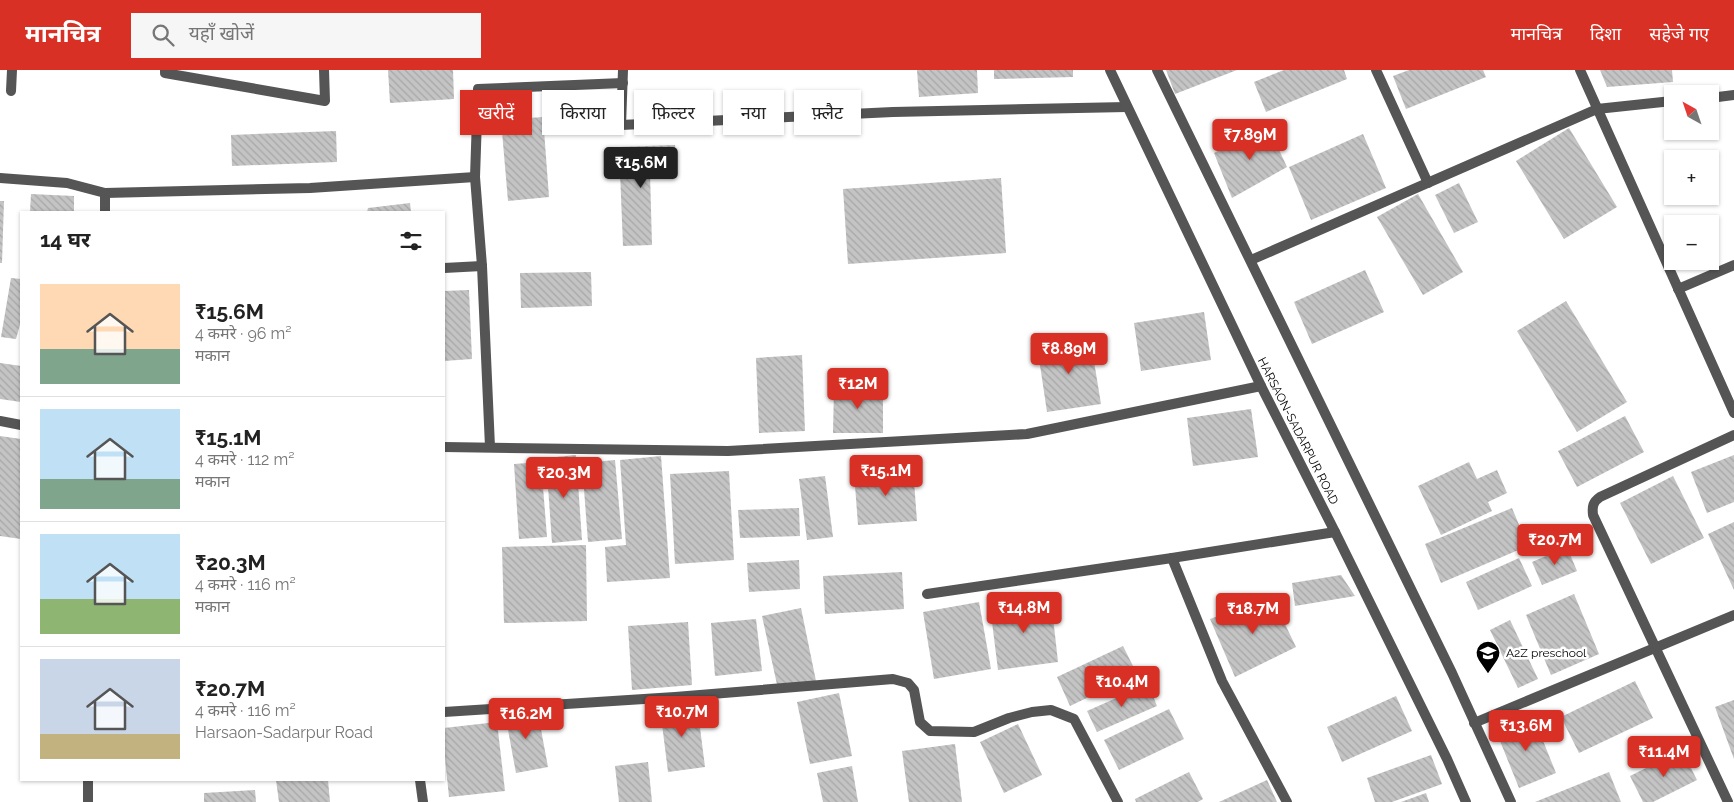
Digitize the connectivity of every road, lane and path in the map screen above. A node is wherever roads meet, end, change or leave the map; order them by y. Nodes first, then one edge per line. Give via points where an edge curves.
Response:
1 (12, 70) edge
2 (165, 70) edge
3 (324, 70) edge
4 (624, 70) edge
5 (1110, 70) edge
6 (1157, 70) edge
7 (1376, 70) edge
8 (1580, 70) edge
9 (623, 83) junction
10 (11, 91) dead end
11 (1734, 95) edge
12 (1719, 97) edge
13 (1664, 102) edge
14 (1127, 107) junction
15 (1597, 109) junction
16 (475, 177) junction
17 (0, 178) edge
18 (1428, 183) junction
19 (106, 193) junction
20 (106, 211) edge
21 (1251, 260) junction
22 (1734, 265) edge
23 (482, 266) junction
24 (445, 268) edge
25 (1678, 289) junction
26 (1261, 386) junction
27 (1734, 413) edge
28 (0, 421) edge
29 (20, 425) edge
30 (1734, 435) edge
31 (445, 447) edge
32 (490, 447) junction
33 (1335, 532) junction
34 (1172, 558) junction
35 (927, 594) dead end
36 (1734, 615) edge
37 (1655, 648) junction
38 (445, 712) edge
39 (1474, 723) junction
40 (88, 781) edge
41 (420, 781) edge
42 (88, 802) edge
43 (423, 802) edge
44 (1118, 802) edge
45 (1287, 802) edge
46 (1466, 802) edge
47 (1511, 802) edge
48 (1728, 802) edge

1 - 10 street
2 - 3 street via 165,73 325,101
4 - 9 street
5 - 14 street, HARSAON-SADARPUR ROAD
6 - 21 street
7 - 18 street
8 - 15 street
9 - 14 street via 621,125 893,112
9 - 16 street via 478,90
11 - 12 street
13 - 15 street
14 - 26 street, HARSAON-SADARPUR ROAD
15 - 18 street
15 - 25 street
16 - 19 street via 310,188
16 - 23 street
17 - 19 street via 67,183
18 - 21 street
19 - 20 street
21 - 39 street
22 - 25 street
23 - 24 street
23 - 32 street
25 - 27 street
26 - 32 street via 1027,434 728,451
26 - 33 street, HARSAON-SADARPUR ROAD
28 - 29 street
30 - 37 street via 1594,502 1593,515
31 - 32 street
33 - 34 street
33 - 46 street, HARSAON-SADARPUR ROAD
34 - 35 street
34 - 45 street via 1222,681
36 - 37 street
37 - 39 street
37 - 48 street
38 - 44 street via 675,698 893,679 908,683 914,690 920,722 930,731 974,732 1010,718 1051,710 1074,720
39 - 47 street
40 - 42 street
41 - 43 street

